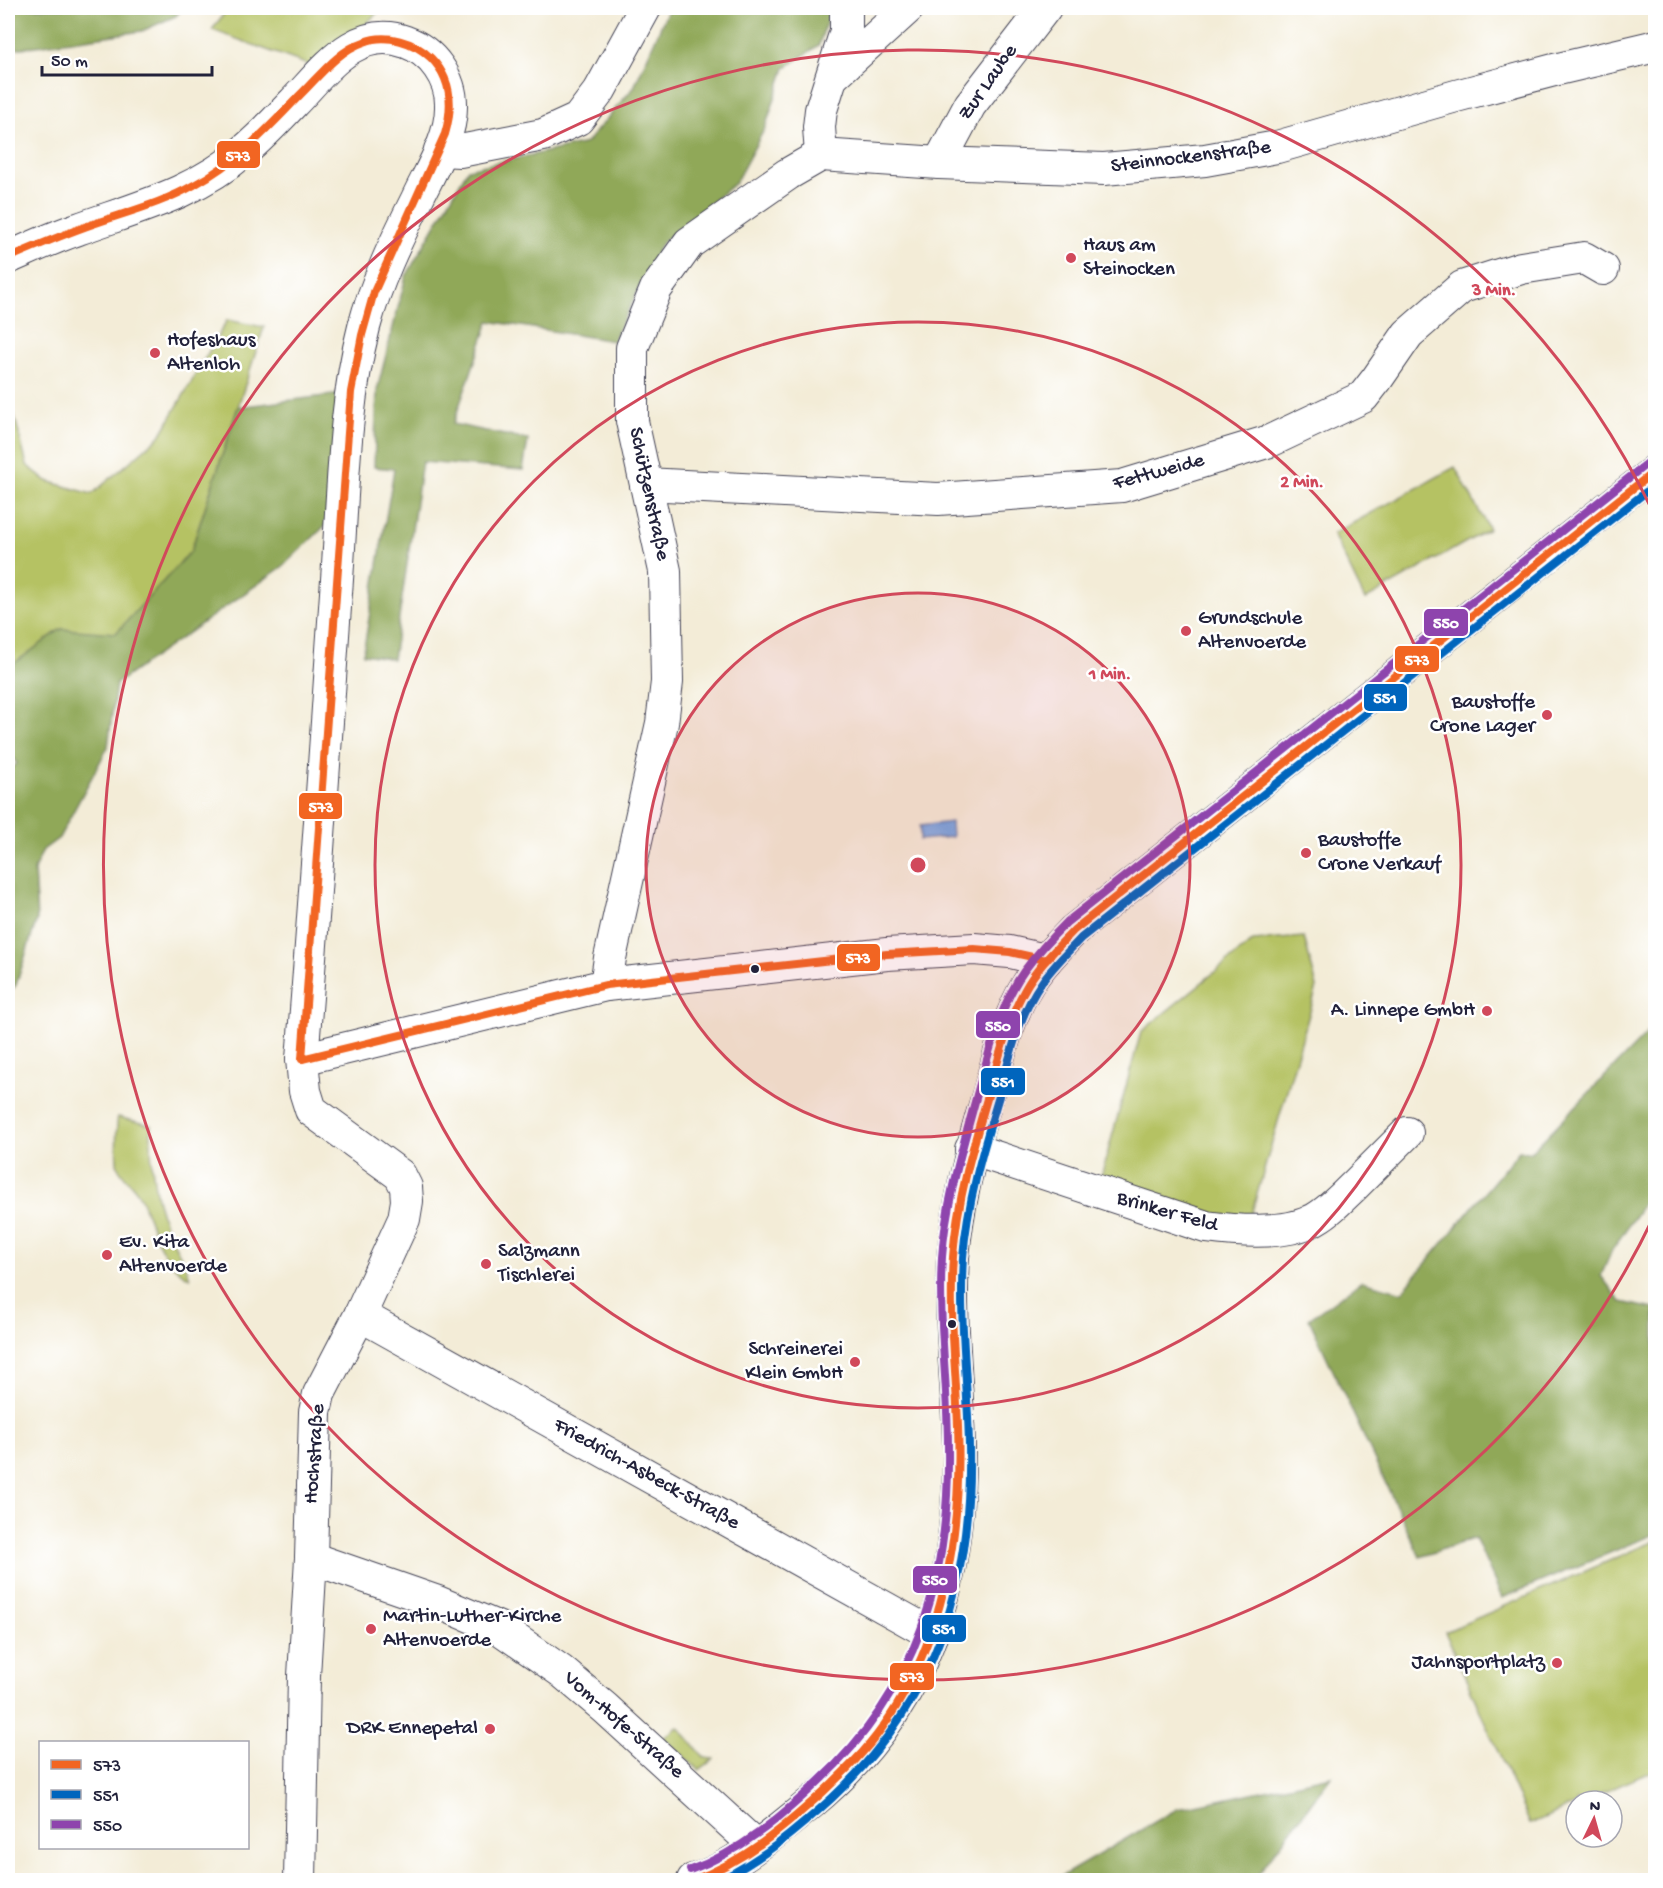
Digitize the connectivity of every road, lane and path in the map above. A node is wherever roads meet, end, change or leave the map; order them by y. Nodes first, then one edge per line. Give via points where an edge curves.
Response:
1 (645, 8) edge
2 (846, 8) edge
3 (908, 8) edge
4 (1045, 8) edge
5 (1656, 46) edge
6 (831, 77) junction
7 (440, 150) junction
8 (821, 155) junction
9 (939, 163) junction
10 (8, 258) edge
11 (1602, 269) dead end
12 (1656, 470) edge
13 (646, 484) junction
14 (1046, 960) junction
15 (606, 985) junction
16 (302, 1059) junction
17 (1407, 1133) dead end
18 (971, 1149) junction
19 (360, 1315) junction
20 (311, 1558) junction
21 (933, 1634) junction
22 (756, 1845) junction
23 (300, 1881) edge
24 (693, 1881) edge

1 - 7 street via 600,90 578,119 543,135 460,151
2 - 6 street via 846,31
3 - 6 street
4 - 9 street, Zur Laube via 970,105
5 - 9 street, Steinnockenstraße via 1499,84 1277,147 1205,160 1104,169
6 - 8 street via 821,110
7 - 10 street, Hochstraße via 452,105 436,62 407,42 368,41 332,60 295,102 218,171 191,187
7 - 16 street, Hochstraße via 379,280 365,322 353,383
8 - 9 street, Steinnockenstraße
8 - 13 street, Schützenstraße via 689,243 656,289 632,348 632,421
11 - 13 street, Fettweide via 1584,258 1521,268 1462,288 1408,334 1363,397 1270,441 1122,486 938,499
12 - 14 street via 1074,930
13 - 15 street, Schützenstraße via 665,570 667,682 662,723
14 - 15 street via 1010,952 963,950 809,962
14 - 18 street via 1027,984 1014,1014
15 - 16 street
16 - 19 street, Hochstraße via 304,1091 311,1110 400,1175 406,1186 404,1219
17 - 18 street, Brinker Feld via 1335,1205 1311,1222 1260,1230 1206,1227
18 - 21 street via 953,1259 958,1497 951,1567
19 - 20 street, Hochstraße via 319,1394 315,1412
19 - 21 street, Friedrich-Asbeck-Straße
20 - 22 street, Vom-Hofe-Straße via 435,1601 499,1629 561,1671
20 - 23 street, Hochstraße
21 - 22 street via 909,1688 873,1742 818,1798
22 - 24 street via 724,1867

